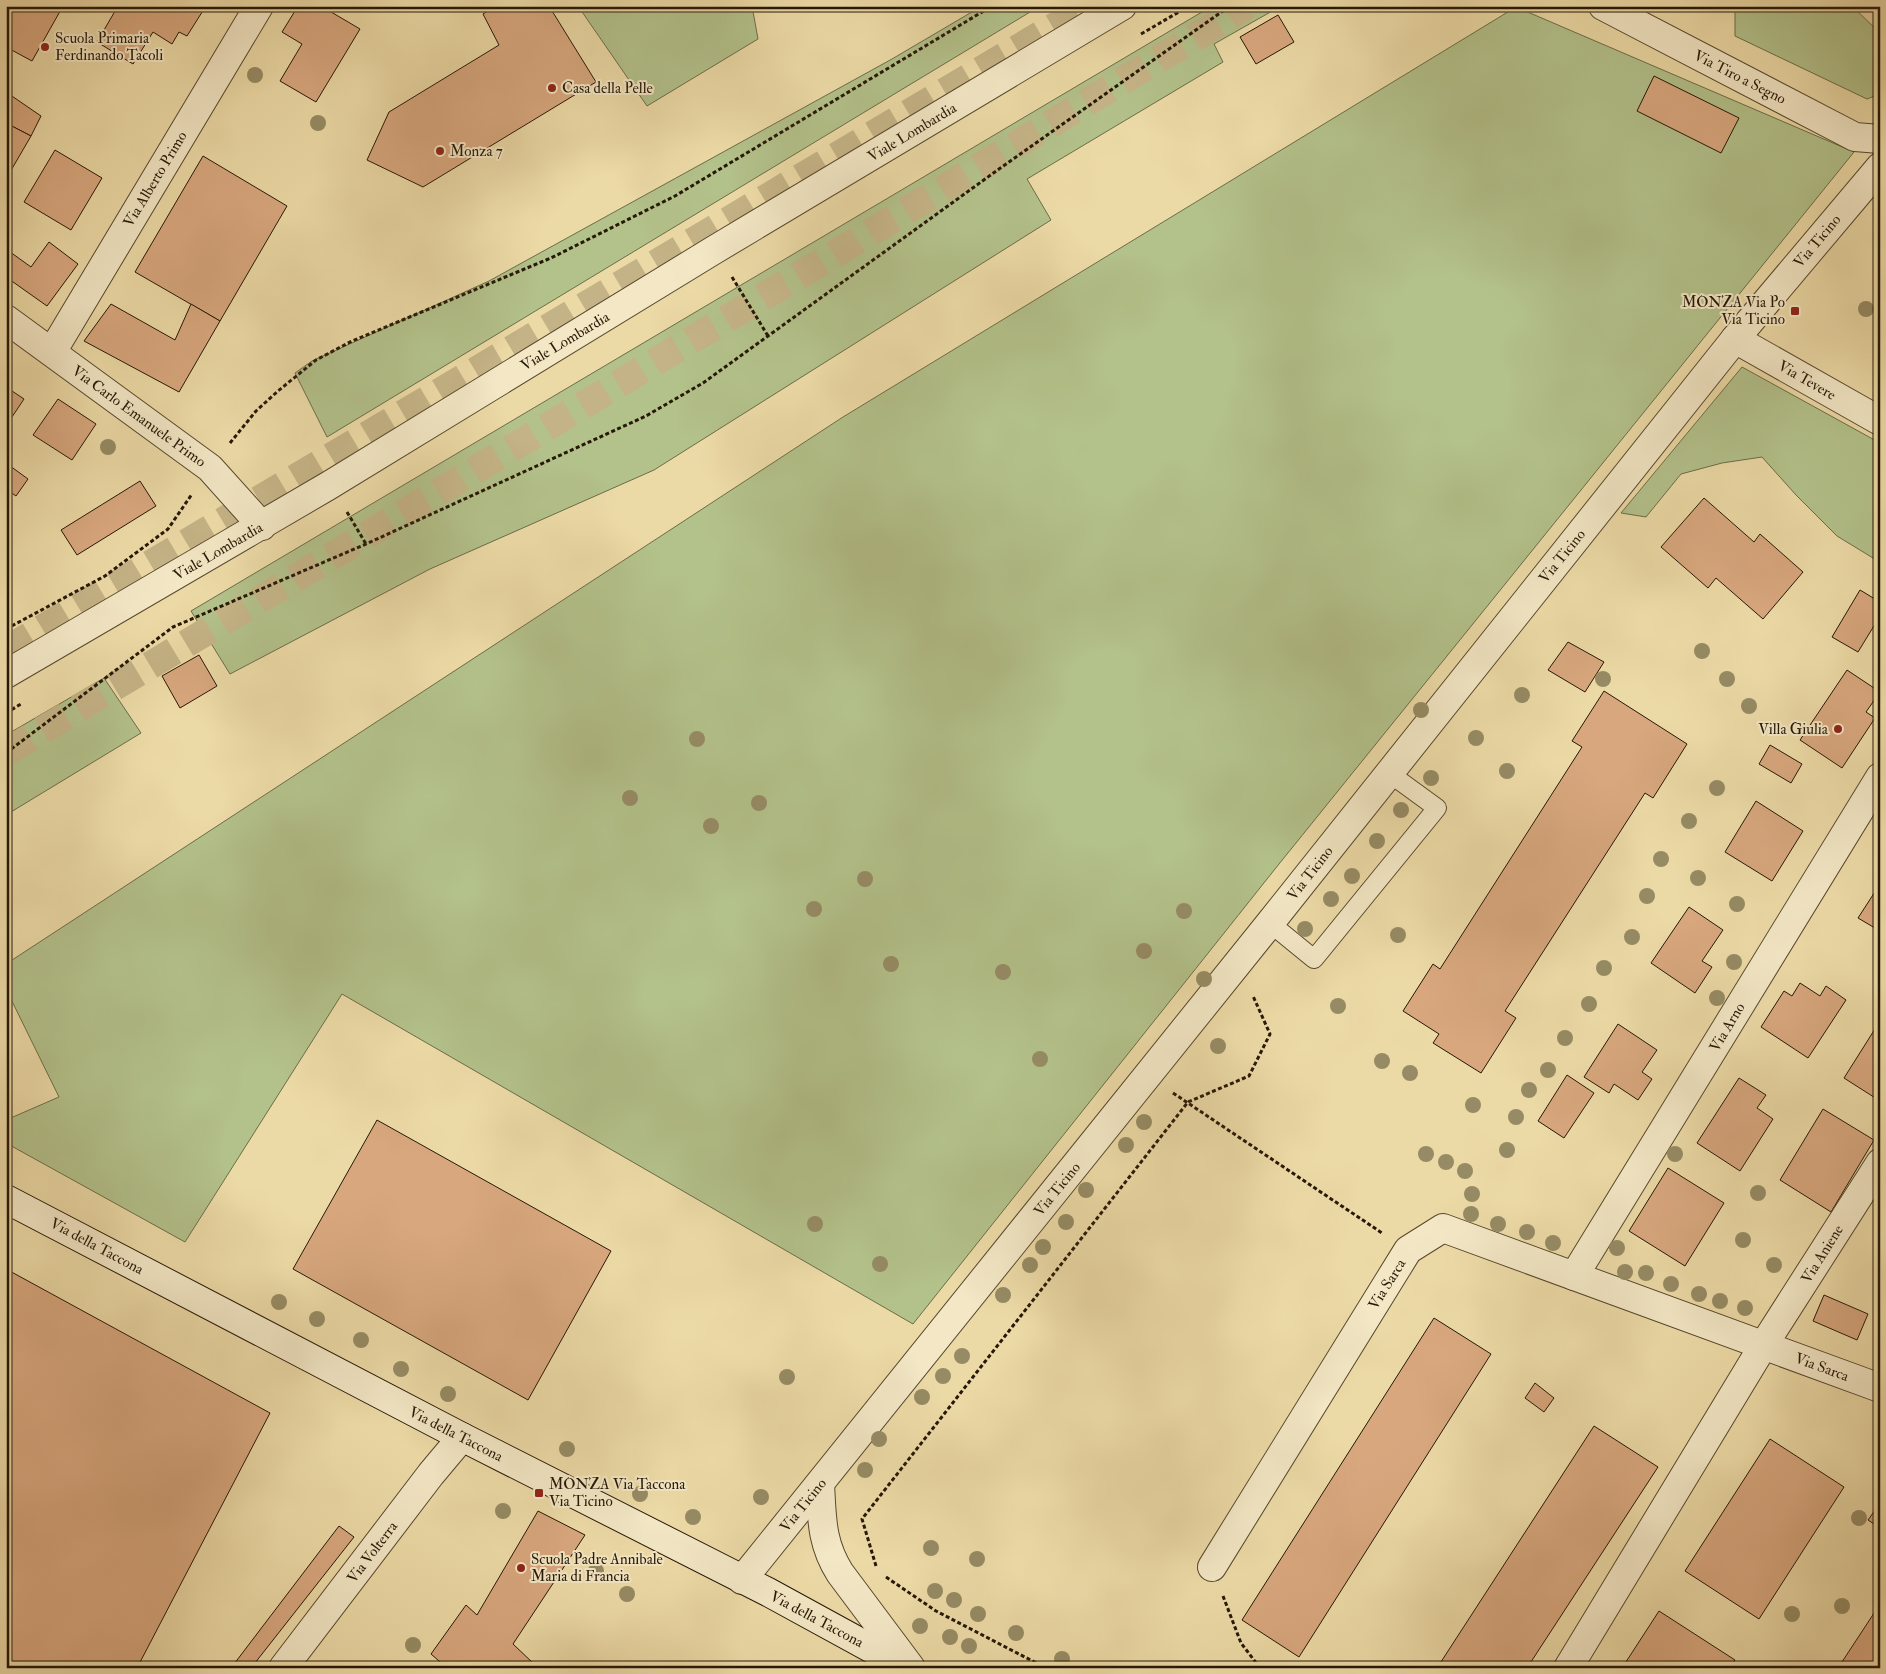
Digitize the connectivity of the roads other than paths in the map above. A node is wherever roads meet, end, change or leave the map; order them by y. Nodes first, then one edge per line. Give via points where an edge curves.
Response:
1 (259, 6) edge
2 (1122, 6) edge
3 (1603, 6) edge
4 (1868, 138) edge
5 (1880, 166) edge
6 (6, 319) edge
7 (1735, 339) junction
8 (52, 352) junction
9 (1880, 421) edge
10 (262, 526) junction
11 (6, 674) edge
12 (1389, 773) junction
13 (1880, 777) edge
14 (1270, 923) junction
15 (1880, 1163) edge
16 (6, 1199) edge
17 (1574, 1276) junction
18 (1764, 1346) junction
19 (1880, 1388) edge
20 (462, 1437) junction
21 (820, 1484) junction
22 (1212, 1567) road end
23 (742, 1580) junction
24 (283, 1668) edge
25 (909, 1668) edge
26 (1568, 1668) edge

1 - 8 street, Via Alberto Primo
2 - 10 street, Viale Lombardia
3 - 4 street, Via Tiro a Segno
4 - 5 street
5 - 7 street, Via Ticino
6 - 8 street, Via Carlo Emanuele Primo
7 - 9 street, Via Tevere
7 - 12 street, Via Ticino
8 - 10 street, Via Carlo Emanuele Primo via 210,468
10 - 11 street, Viale Lombardia
12 - 14 street, Via Ticino
12 - 14 lane via 1437,808 1314,960
13 - 17 street, Via Arno
14 - 21 street, Via Ticino
15 - 18 street, Via Aniene
16 - 20 street, Via della Taccona
17 - 18 street, Via Sarca
17 - 22 street, Via Sarca via 1443,1228 1408,1250
18 - 19 street, Via Sarca
18 - 26 street
20 - 23 street, Via della Taccona
20 - 24 street, Via Volterra
21 - 23 street, Via Ticino
21 - 25 street, Via della Taccona via 823,1529 830,1556
23 - 25 street, Via della Taccona

